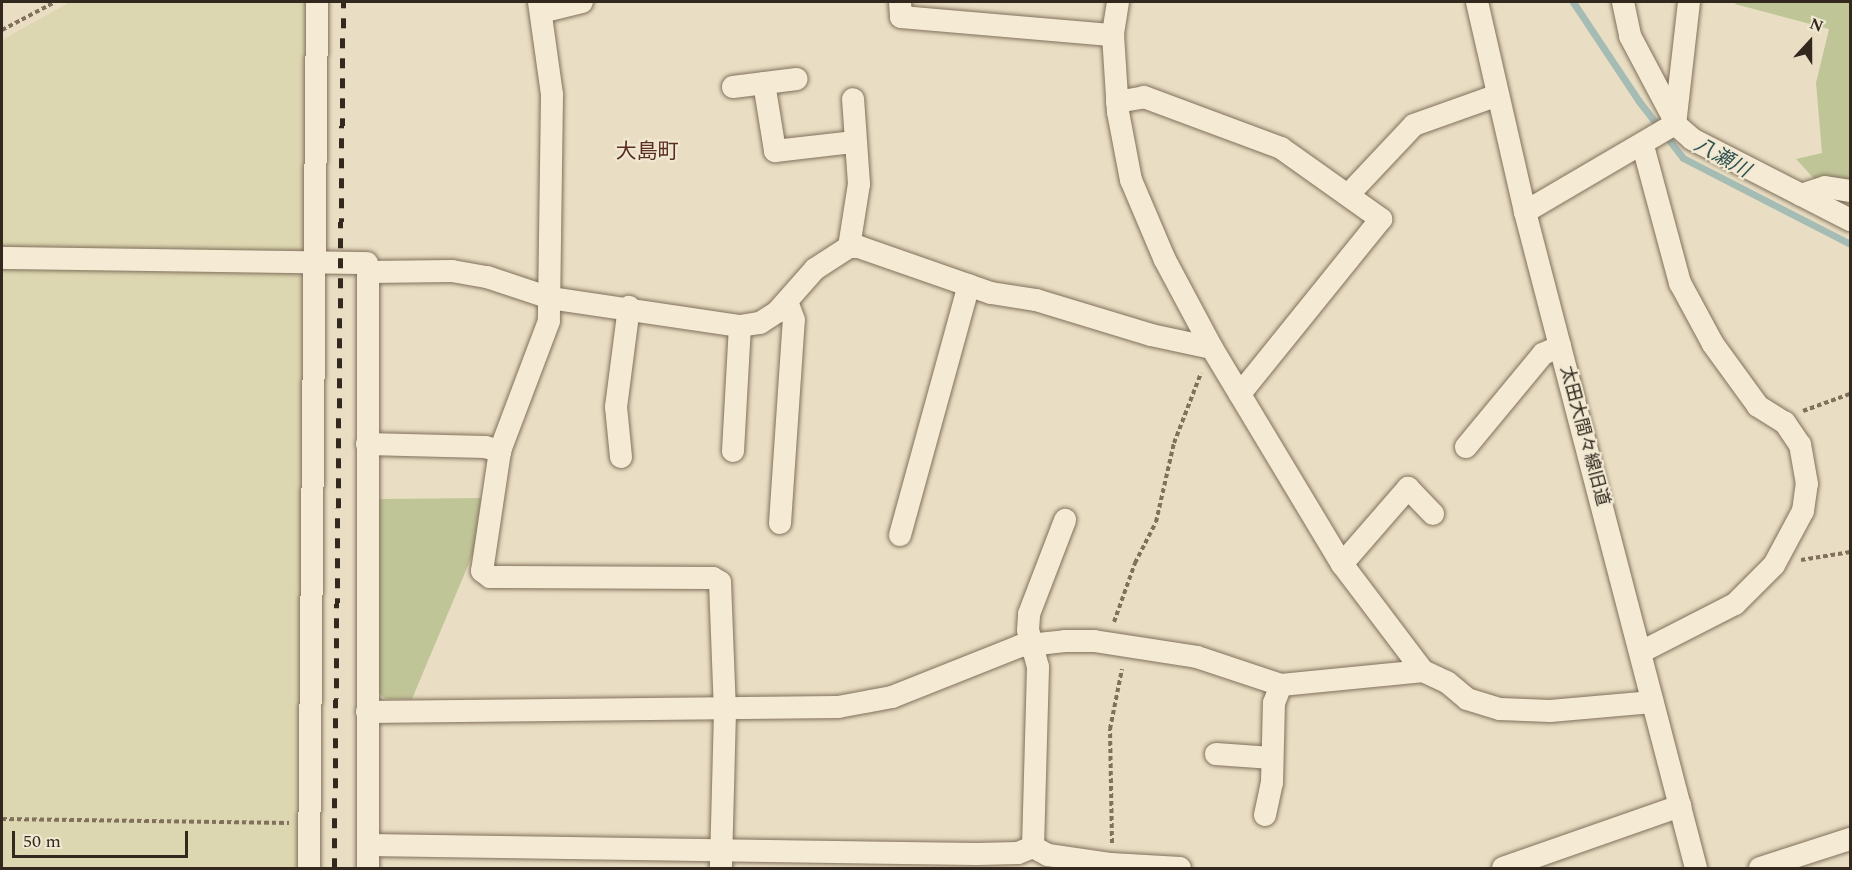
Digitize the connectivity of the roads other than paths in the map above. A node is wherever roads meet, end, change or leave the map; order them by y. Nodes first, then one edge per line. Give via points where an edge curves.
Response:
1 (317, 2) edge
2 (582, 2) edge
3 (900, 2) edge
4 (1118, 2) edge
5 (1477, 2) edge
6 (1623, 2) edge
7 (1689, 2) edge
8 (540, 7) edge
9 (1113, 35) junction
10 (796, 79) dead end
11 (764, 84) junction
12 (733, 87) dead end
13 (1498, 95) junction
14 (853, 99) dead end
15 (1117, 102) junction
16 (1675, 122) junction
17 (854, 142) junction
18 (1647, 144) junction
19 (1851, 191) edge
20 (1348, 195) junction
21 (1801, 195) junction
22 (1525, 212) junction
23 (1851, 220) edge
24 (842, 251) junction
25 (2, 258) edge
26 (315, 260) junction
27 (367, 263) dead end
28 (969, 285) junction
29 (550, 298) junction
30 (788, 302) junction
31 (630, 307) junction
32 (740, 326) junction
33 (1560, 346) junction
34 (1212, 348) junction
35 (1240, 394) junction
36 (367, 444) junction
37 (1466, 447) dead end
38 (500, 451) junction
39 (733, 451) dead end
40 (621, 457) dead end
41 (1433, 514) dead end
42 (1066, 521) dead end
43 (780, 523) dead end
44 (900, 536) dead end
45 (1342, 564) junction
46 (1031, 645) junction
47 (1641, 652) junction
48 (1423, 671) junction
49 (1281, 685) junction
50 (1653, 702) junction
51 (725, 711) junction
52 (367, 712) junction
53 (1216, 754) dead end
54 (1272, 758) junction
55 (1680, 806) junction
56 (1265, 815) dead end
57 (1851, 839) edge
58 (368, 845) junction
59 (1033, 847) junction
60 (721, 859) edge
61 (847, 859) edge
62 (977, 861) edge
63 (1111, 866) edge
64 (309, 868) edge
65 (368, 868) edge
66 (1180, 868) edge
67 (1503, 868) edge
68 (1696, 868) edge
69 (1760, 868) edge

1 - 26 street
2 - 8 street
3 - 9 street via 902,17
4 - 9 street
5 - 13 street, 太田大間々線旧道
6 - 16 street via 1630,36
7 - 16 street
8 - 29 street via 552,95
9 - 15 street
10 - 11 street
11 - 12 street
11 - 17 street via 775,151
13 - 20 street via 1414,125
13 - 22 street, 太田大間々線旧道
14 - 17 street
15 - 20 street via 1144,97 1281,148
15 - 34 street via 1131,180 1165,260
16 - 18 street
16 - 21 street via 1692,139
17 - 24 street via 859,184
18 - 22 street
18 - 47 street via 1680,283 1713,344 1758,406 1785,423 1800,446 1808,484 1803,511 1773,565 1735,604
19 - 21 street via 1825,187
20 - 35 street via 1381,219
21 - 23 street
22 - 33 street, 太田大間々線旧道
24 - 28 street via 874,249
24 - 30 street via 815,269
25 - 26 street
26 - 27 street
26 - 64 street
28 - 34 street
28 - 44 street
29 - 31 street
29 - 36 street via 487,277 452,272 368,272
29 - 38 street via 541,347
30 - 32 street via 760,323
30 - 43 street via 794,320
31 - 32 street
31 - 40 street via 616,407
32 - 39 street
33 - 37 street via 1543,354
33 - 47 street, 太田大間々線旧道
34 - 35 street
35 - 45 street
36 - 38 street via 485,447
36 - 52 street
38 - 51 street via 482,571 490,577 713,578 720,582
41 - 45 street via 1408,488
42 - 46 street via 1029,614
45 - 48 street
46 - 49 street via 1094,641 1197,657
46 - 51 street via 868,703
46 - 59 street via 1038,667
47 - 50 street, 太田大間々線旧道
48 - 49 street
48 - 50 street via 1447,682 1467,699 1500,709 1550,711
49 - 54 street via 1274,703
50 - 55 street, 太田大間々線旧道
51 - 52 street
51 - 60 street
52 - 58 street
53 - 54 street
54 - 56 street via 1272,783
55 - 67 street
55 - 68 street, 太田大間々線旧道
57 - 69 street
58 - 60 street
58 - 65 street
59 - 62 street
59 - 63 street via 1048,855
60 - 61 street
61 - 62 street
63 - 66 street

